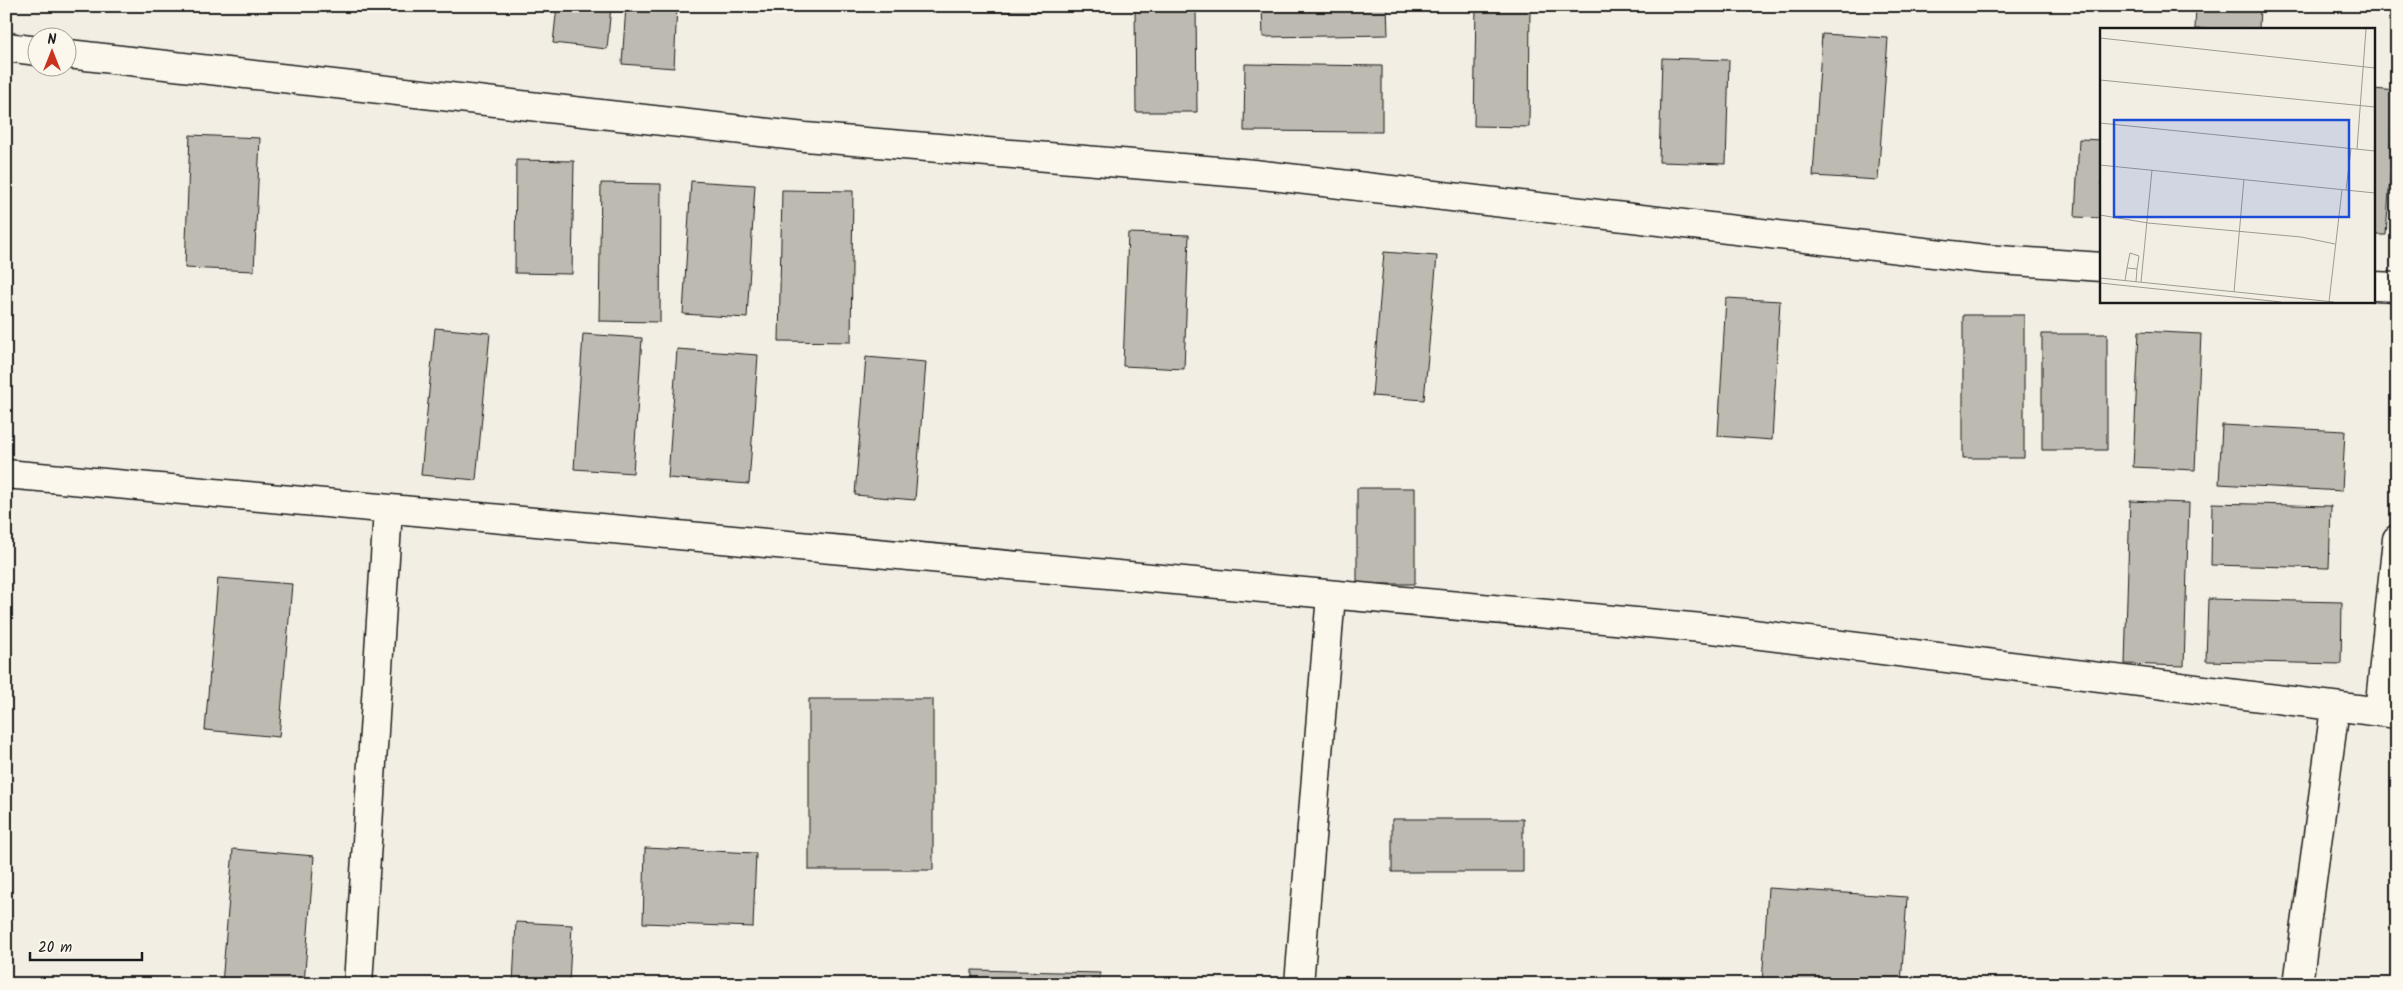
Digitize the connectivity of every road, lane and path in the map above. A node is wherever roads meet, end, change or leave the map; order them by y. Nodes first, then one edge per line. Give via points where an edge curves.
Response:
1 (6, 47) edge
2 (28, 50) edge
3 (78, 55) edge
4 (2100, 267) edge
5 (2376, 286) edge
6 (2397, 287) edge
7 (6, 474) edge
8 (388, 510) junction
9 (2397, 539) edge
10 (1330, 595) junction
11 (2335, 708) junction
12 (2388, 713) edge
13 (358, 984) edge
14 (1299, 984) edge
15 (2298, 984) edge

1 - 2 street
3 - 4 street via 805,137 1254,174 1985,259
5 - 6 street
7 - 8 street
8 - 10 street
8 - 13 street
9 - 12 street
10 - 11 street via 1713,629
10 - 14 street
11 - 12 street
11 - 15 street

